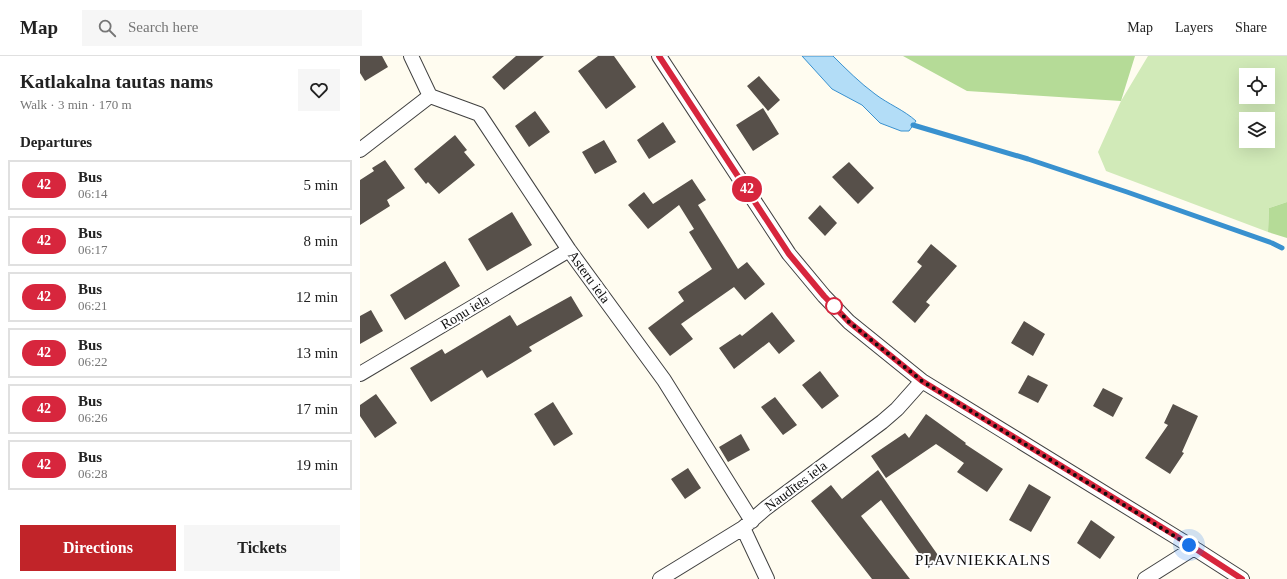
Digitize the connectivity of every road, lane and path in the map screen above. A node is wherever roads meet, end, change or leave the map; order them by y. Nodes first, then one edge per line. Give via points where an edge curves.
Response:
1 (411, 56) edge
2 (659, 56) edge
3 (430, 96) junction
4 (360, 150) edge
5 (570, 250) junction
6 (360, 374) edge
7 (922, 381) junction
8 (747, 524) junction
9 (1194, 548) junction
10 (660, 579) edge
11 (767, 579) edge
12 (1145, 579) edge
13 (1242, 579) edge

1 - 3 street
2 - 7 street via 789,254 849,322
3 - 4 street
3 - 5 street, Asteru iela via 479,114
5 - 6 street, Roņu iela
5 - 8 street, Asteru iela via 664,380
7 - 8 street, Naudītes iela via 882,422
7 - 9 street
8 - 10 street, Naudītes iela
8 - 11 street, Asteru iela
9 - 12 street
9 - 13 street

